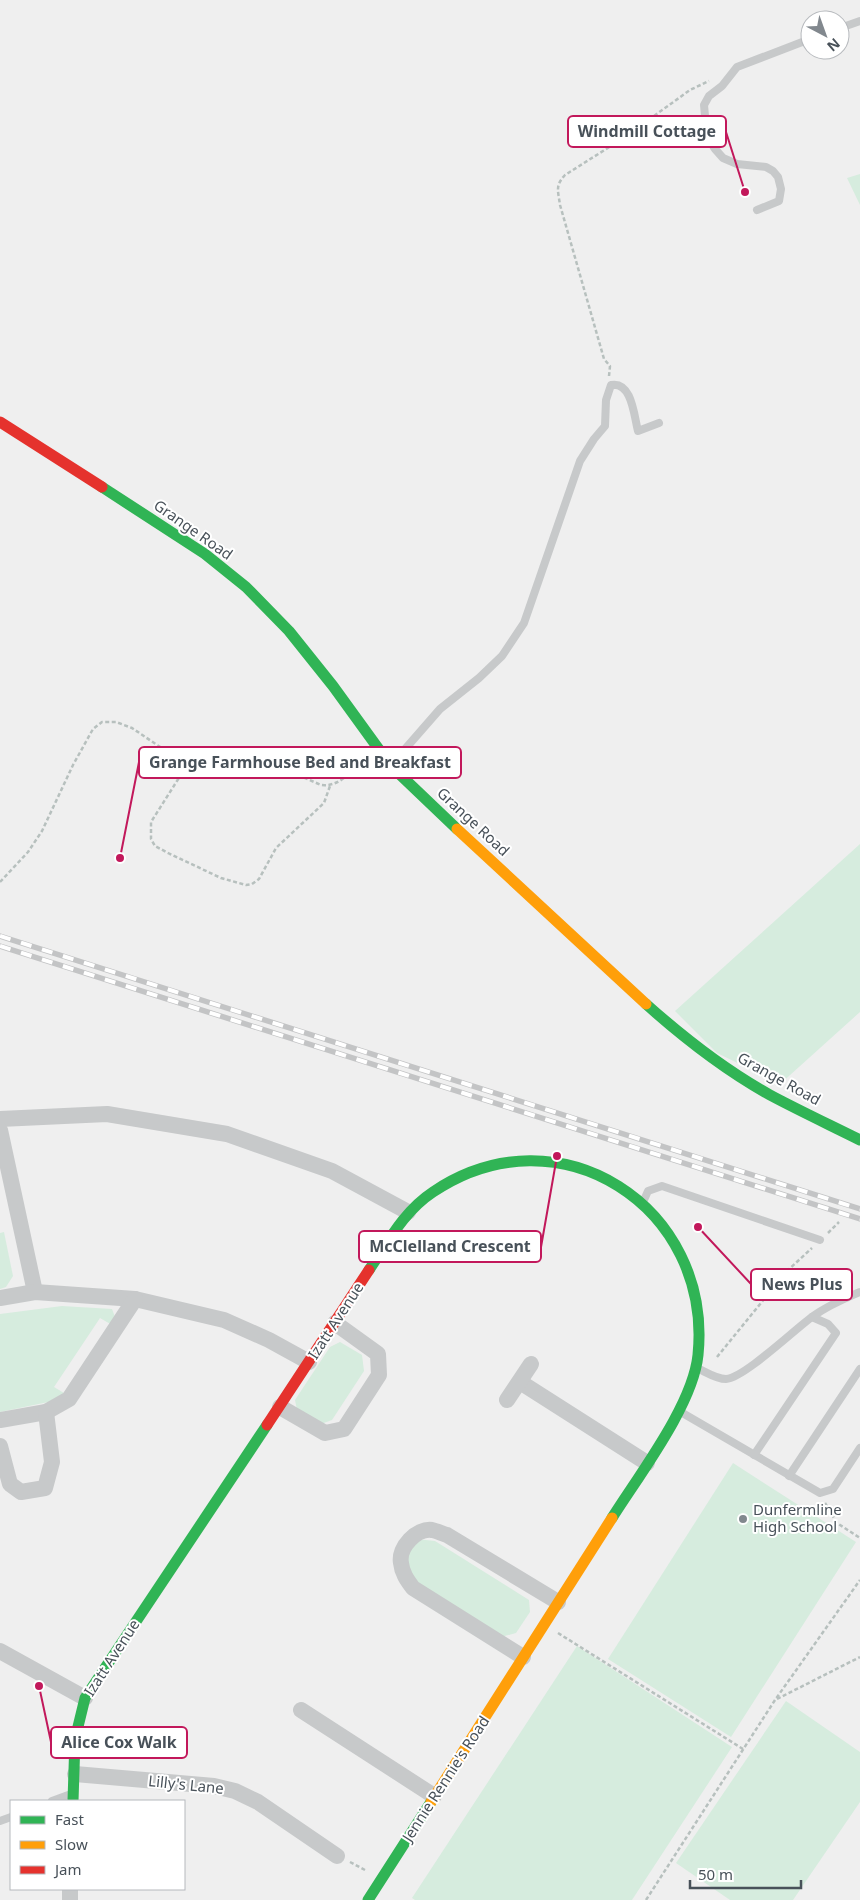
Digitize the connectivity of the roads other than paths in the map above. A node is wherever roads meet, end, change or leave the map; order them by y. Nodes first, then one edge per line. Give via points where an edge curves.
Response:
1 (800, 44) edge
2 (757, 210) dead end
3 (0, 422) edge
4 (659, 423) dead end
5 (390, 766) junction
6 (0, 1119) edge
7 (0, 1130) edge
8 (860, 1140) edge
9 (643, 1202) junction
10 (408, 1212) junction
11 (820, 1240) road end
12 (34, 1292) junction
13 (860, 1292) edge
14 (0, 1298) edge
15 (135, 1299) junction
16 (812, 1317) junction
17 (335, 1323) junction
18 (309, 1362) junction
19 (531, 1364) dead end
20 (695, 1367) junction
21 (860, 1369) edge
22 (520, 1382) junction
23 (507, 1400) dead end
24 (280, 1407) junction
25 (679, 1411) junction
26 (46, 1412) junction
27 (0, 1420) edge
28 (0, 1446) edge
29 (860, 1448) edge
30 (754, 1455) junction
31 (647, 1463) junction
32 (789, 1476) junction
33 (558, 1602) junction
34 (0, 1651) edge
35 (523, 1657) junction
36 (85, 1698) junction
37 (300, 1710) dead end
38 (75, 1774) junction
39 (434, 1796) junction
40 (73, 1797) edge
41 (57, 1800) edge
42 (337, 1856) road end
43 (368, 1900) edge

1 - 2 lane via 737,67 704,105 707,137 723,158 737,164 766,167 778,178 779,200
3 - 5 street, Grange Road via 205,554 246,587 289,631
4 - 5 lane via 638,431 628,394 623,387 611,385 606,400 605,426 580,461 524,623 502,656 440,709
5 - 8 street, Grange Road via 668,1024 713,1059 769,1094
6 - 10 street via 107,1114 227,1134 332,1171
7 - 12 street
9 - 10 street, Izatt Avenue via 618,1183 593,1171 564,1162 532,1161 500,1163 465,1175 435,1191
9 - 11 lane via 648,1191 662,1186
9 - 20 street, Izatt Avenue via 687,1264 700,1327
10 - 17 street, Izatt Avenue
12 - 14 street
12 - 15 street
13 - 16 lane
15 - 18 street via 224,1320
15 - 26 street via 69,1400
16 - 20 lane via 744,1372 726,1379
16 - 30 lane via 828,1324 836,1333
17 - 18 street, Izatt Avenue
17 - 24 street via 378,1354 379,1375 344,1429 325,1433
18 - 24 street, Izatt Avenue
19 - 22 street
20 - 25 street, Izatt Avenue via 692,1384
21 - 32 lane
22 - 23 street
22 - 31 street
24 - 36 street, Izatt Avenue
25 - 30 lane
25 - 31 street, Jennie Rennie's Road
26 - 27 street
26 - 28 street via 52,1462 45,1488 21,1492 10,1484
29 - 32 lane via 833,1489 820,1493
30 - 32 lane
31 - 33 street, Jennie Rennie's Road
33 - 35 street, Jennie Rennie's Road
33 - 35 street via 447,1535 431,1530 416,1533 405,1546 400,1560 404,1576 412,1588
34 - 36 street
35 - 39 street, Jennie Rennie's Road
36 - 38 street, Izatt Avenue via 75,1739
37 - 39 street
38 - 40 street, Izatt Avenue
38 - 42 street, Lilly's Lane via 214,1786 235,1791 258,1802
39 - 43 street, Jennie Rennie's Road
40 - 41 lane

